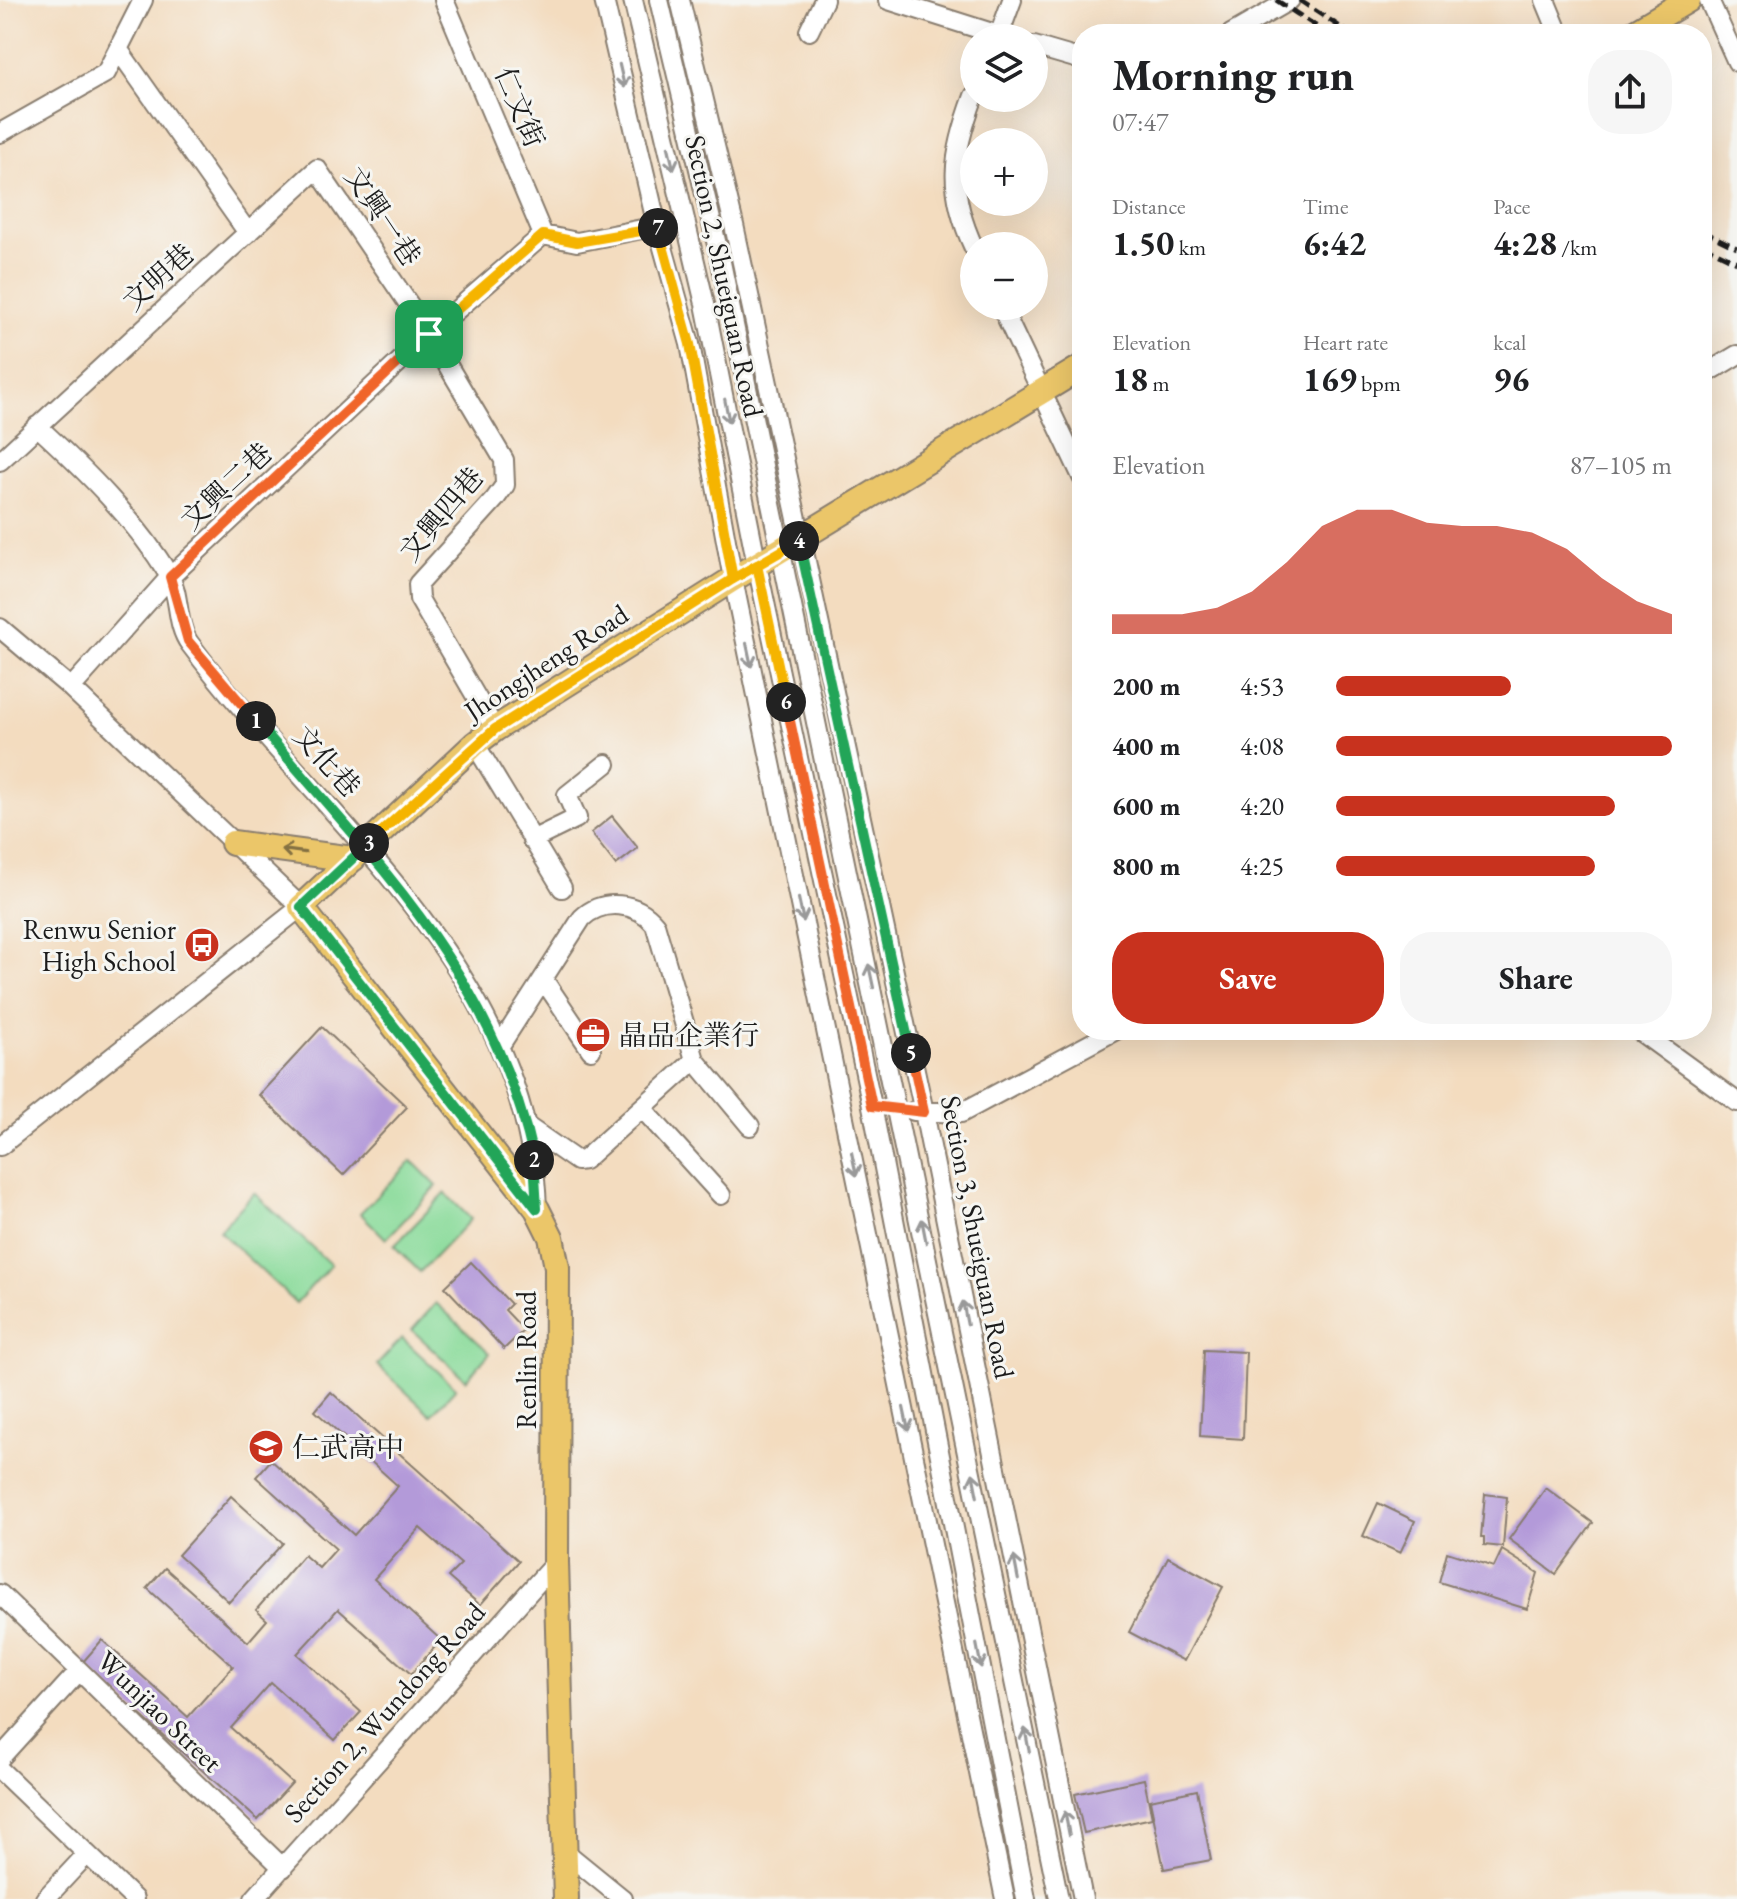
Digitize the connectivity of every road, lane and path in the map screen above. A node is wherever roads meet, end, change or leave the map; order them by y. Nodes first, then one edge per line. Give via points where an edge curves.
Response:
1 (143, 0) edge
2 (444, 0) edge
3 (604, 0) edge
4 (633, 0) edge
5 (659, 0) edge
6 (680, 0) edge
7 (824, 0) edge
8 (888, 0) edge
9 (1012, 0) edge
10 (1290, 0) edge
11 (1545, 0) edge
12 (1688, 0) edge
13 (1709, 0) edge
14 (961, 24) edge
15 (1005, 24) edge
16 (1248, 24) edge
17 (1555, 24) edge
18 (1648, 24) edge
19 (809, 31) dead end
20 (118, 49) junction
21 (1048, 50) edge
22 (1072, 57) edge
23 (1737, 62) edge
24 (968, 112) edge
25 (0, 133) edge
26 (317, 169) joint
27 (657, 226) junction
28 (968, 232) edge
29 (248, 233) junction
30 (543, 235) junction
31 (1007, 320) edge
32 (429, 334) junction
33 (1737, 355) edge
34 (1712, 370) edge
35 (1072, 373) edge
36 (1041, 393) junction
37 (37, 426) junction
38 (1072, 457) edge
39 (0, 461) edge
40 (790, 546) junction
41 (757, 565) junction
42 (170, 577) junction
43 (733, 579) junction
44 (0, 628) edge
45 (71, 688) junction
46 (495, 729) junction
47 (475, 744) junction
48 (606, 764) dead end
49 (532, 840) junction
50 (233, 843) junction
51 (360, 852) junction
52 (562, 888) dead end
53 (301, 907) junction
54 (543, 979) junction
55 (1097, 1040) edge
56 (1652, 1040) edge
57 (499, 1047) junction
58 (591, 1050) dead end
59 (695, 1060) junction
60 (1737, 1102) edge
61 (872, 1106) junction
62 (642, 1108) junction
63 (899, 1110) junction
64 (924, 1112) junction
65 (750, 1126) dead end
66 (528, 1127) junction
67 (0, 1146) edge
68 (721, 1195) dead end
69 (537, 1209) junction
70 (556, 1562) junction
71 (0, 1594) edge
72 (79, 1671) junction
73 (0, 1758) edge
74 (0, 1770) edge
75 (564, 1851) junction
76 (87, 1854) junction
77 (283, 1868) junction
78 (45, 1899) edge
79 (134, 1899) edge
80 (254, 1899) edge
81 (566, 1899) edge
82 (623, 1899) edge
83 (1005, 1899) edge
84 (1026, 1899) edge
85 (1059, 1899) edge
86 (1083, 1899) edge

1 - 20 street
2 - 30 street, 仁文街
3 -> 27 street, Section 2, Shueiguan Road
4 -> 41 street, Section 2, Shueiguan Road via 705,304
5 - 40 street, Section 2, Shueiguan Road
6 - 40 street, Section 2, Shueiguan Road via 734,225
7 - 19 street
8 - 14 street
9 - 15 street
10 - 16 street
11 - 17 street
12 - 18 main road
13 - 23 street
20 - 25 street via 106,73
20 - 29 street
21 - 22 street
24 - 28 street via 954,194
26 - 29 street, 文明巷
26 - 32 street, 文興一巷
27 - 30 street via 577,242
27 - 43 street, Section 2, Shueiguan Road via 690,344
29 - 37 street, 文明巷
30 - 32 street, 文興二巷
31 - 36 street
32 - 42 street, 文興二巷
32 - 46 street, 文興四巷 via 508,472 495,499 418,584 419,599
33 - 34 street
35 - 36 main road, Jhongjheng Road
36 - 38 street
36 - 40 main road, Jhongjheng Road
37 - 39 street, 文明巷
37 - 42 street, 文化巷 via 96,480
40 - 41 main road, Jhongjheng Road
63 -> 40 street, Section 3, Shueiguan Road
40 - 64 street, Section 3, Shueiguan Road
41 - 43 main road, Jhongjheng Road
41 - 61 street
42 - 45 street, 文興二巷
42 - 51 street, 文化巷 via 188,641
43 - 46 main road, Jhongjheng Road
43 -> 83 street
44 - 45 street
45 - 50 street
46 - 47 main road, Jhongjheng Road
47 - 49 street
47 - 51 main road, Jhongjheng Road
48 - 49 street via 567,795 577,818
49 - 52 street
51 -> 50 main road
50 - 53 street
51 - 53 main road, Jhongjheng Road
51 - 57 street, 文化巷 via 396,881 459,970
53 - 67 street
53 - 69 main road, Renlin Road
54 - 57 street
54 - 58 street
54 - 59 street via 594,906 612,904 648,916 655,924
55 - 64 street via 961,1113
56 - 60 street
57 - 66 street, 文化巷
59 - 62 street
59 - 65 street
61 - 63 street
61 -> 84 street
62 - 66 street via 584,1160 577,1161
62 - 68 street
63 - 64 street
85 -> 63 street, Section 3, Shueiguan Road
86 -> 64 street, Section 3, Shueiguan Road
66 - 69 street, 文化巷
69 - 70 main road, Renlin Road via 551,1237 557,1267
70 - 75 main road, Renlin Road
70 - 77 street, Section 2, Wundong Road
71 - 72 street, Wunjiao Street
72 - 73 street
72 - 77 street, Wunjiao Street
74 - 76 street
75 - 81 main road, Renlin Road
75 - 82 street
76 - 78 street
76 - 79 street
77 - 80 street, Section 2, Wundong Road

